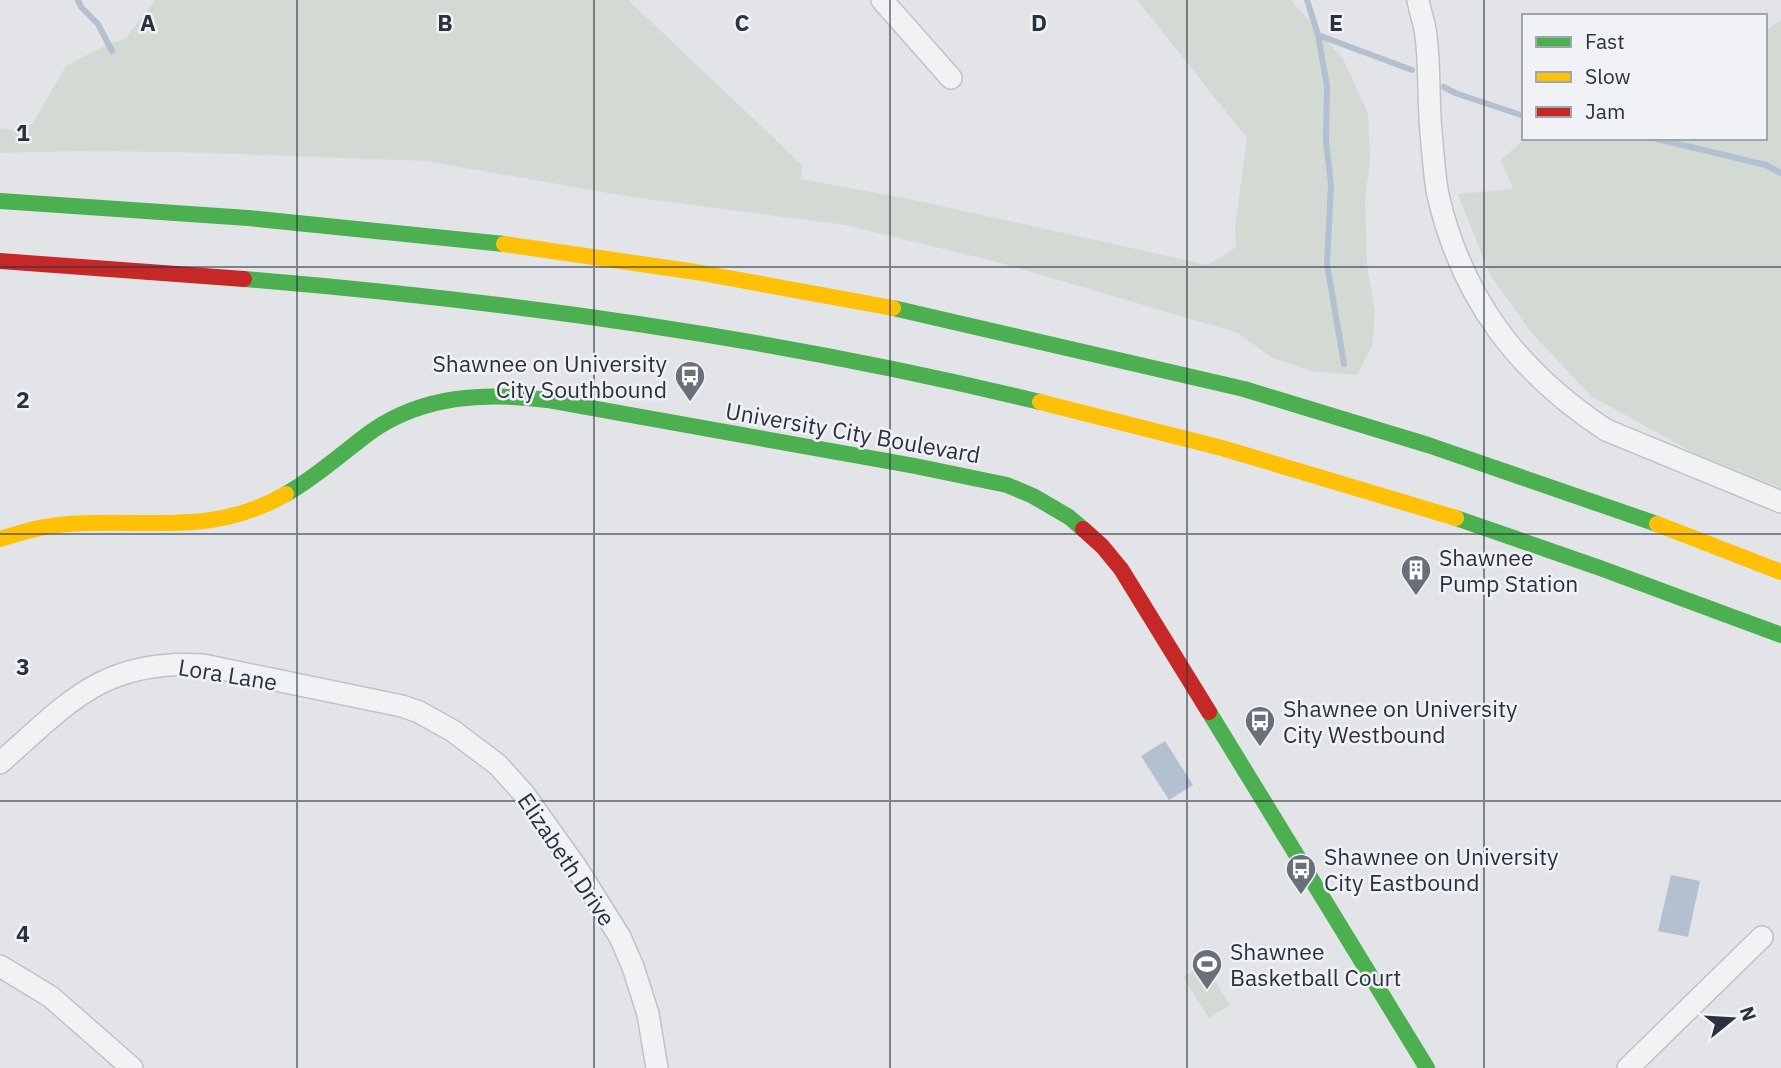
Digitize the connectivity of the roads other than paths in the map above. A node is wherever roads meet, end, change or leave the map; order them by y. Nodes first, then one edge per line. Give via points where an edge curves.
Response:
1 (882, 0) edge
2 (1418, 0) edge
3 (1434, 0) edge
4 (1426, 36) junction
5 (951, 78) dead end
6 (0, 201) edge
7 (0, 261) edge
8 (1781, 502) edge
9 (0, 539) edge
10 (1781, 572) edge
11 (1781, 635) edge
12 (402, 706) joint
13 (0, 763) edge
14 (1762, 937) dead end
15 (0, 966) edge
16 (132, 1068) edge
17 (657, 1068) edge
18 (1427, 1068) edge
19 (1628, 1068) edge

1 - 5 street
2 - 4 street
3 - 4 street
4 - 8 street via 1438,194 1456,255 1484,312 1522,362 1606,430
6 - 10 main road via 248,218 509,245 696,272 893,308 1244,389 1557,489
7 - 11 main road via 245,277 461,299 690,332 900,372 1109,418 1415,505
9 - 18 main road, University City Boulevard via 61,525 174,526 236,516 300,488 377,428 407,412 484,394 547,400 1007,485 1069,517 1121,569
12 - 13 street, Lora Lane via 203,665 145,667 86,690
12 - 17 street, Elizabeth Drive via 453,731 498,765 576,867 620,937 633,967 648,1014
14 - 19 street
15 - 16 street via 51,997

